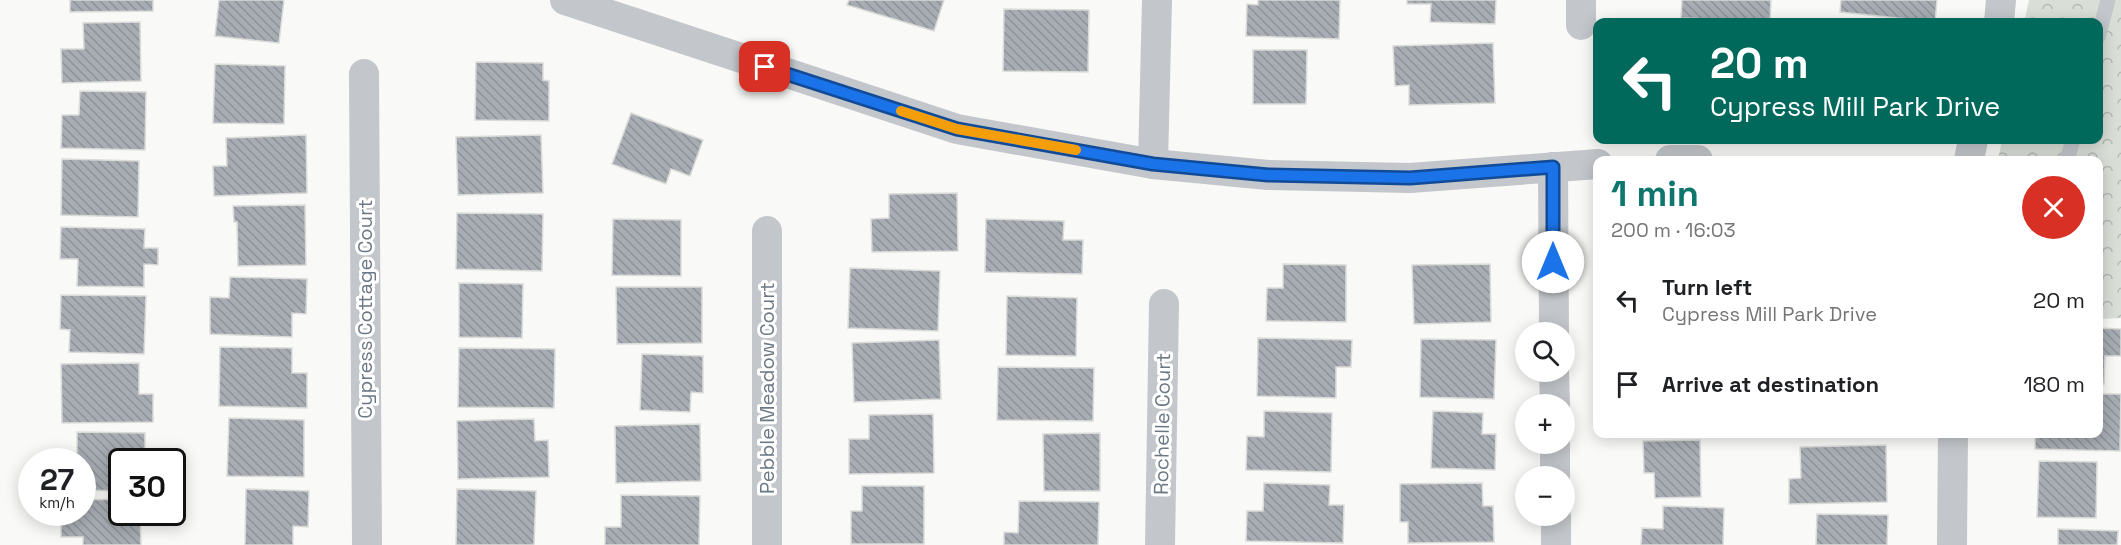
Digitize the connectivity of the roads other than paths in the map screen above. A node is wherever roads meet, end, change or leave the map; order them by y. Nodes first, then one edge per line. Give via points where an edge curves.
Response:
1 (564, 0) edge
2 (1157, 0) edge
3 (2001, 0) edge
4 (2108, 0) edge
5 (1999, 18) edge
6 (2103, 18) edge
7 (364, 74) dead end
8 (1153, 164) junction
9 (1593, 164) edge
10 (1553, 167) junction
11 (767, 231) dead end
12 (1164, 304) dead end
13 (1554, 322) edge
14 (1953, 438) edge
15 (1556, 526) edge
16 (367, 545) edge
17 (766, 545) edge
18 (1160, 545) edge
19 (1556, 545) edge
20 (1952, 545) edge

1 - 8 street via 957,129
2 - 8 street
3 - 5 street
4 - 6 lane
7 - 16 street, Cypress Cottage Court
8 - 10 street via 1268,175 1410,178
9 - 10 street
10 - 13 street
11 - 17 street, Pebble Meadow Court
12 - 18 street, Rochelle Court
14 - 20 street
15 - 19 street

